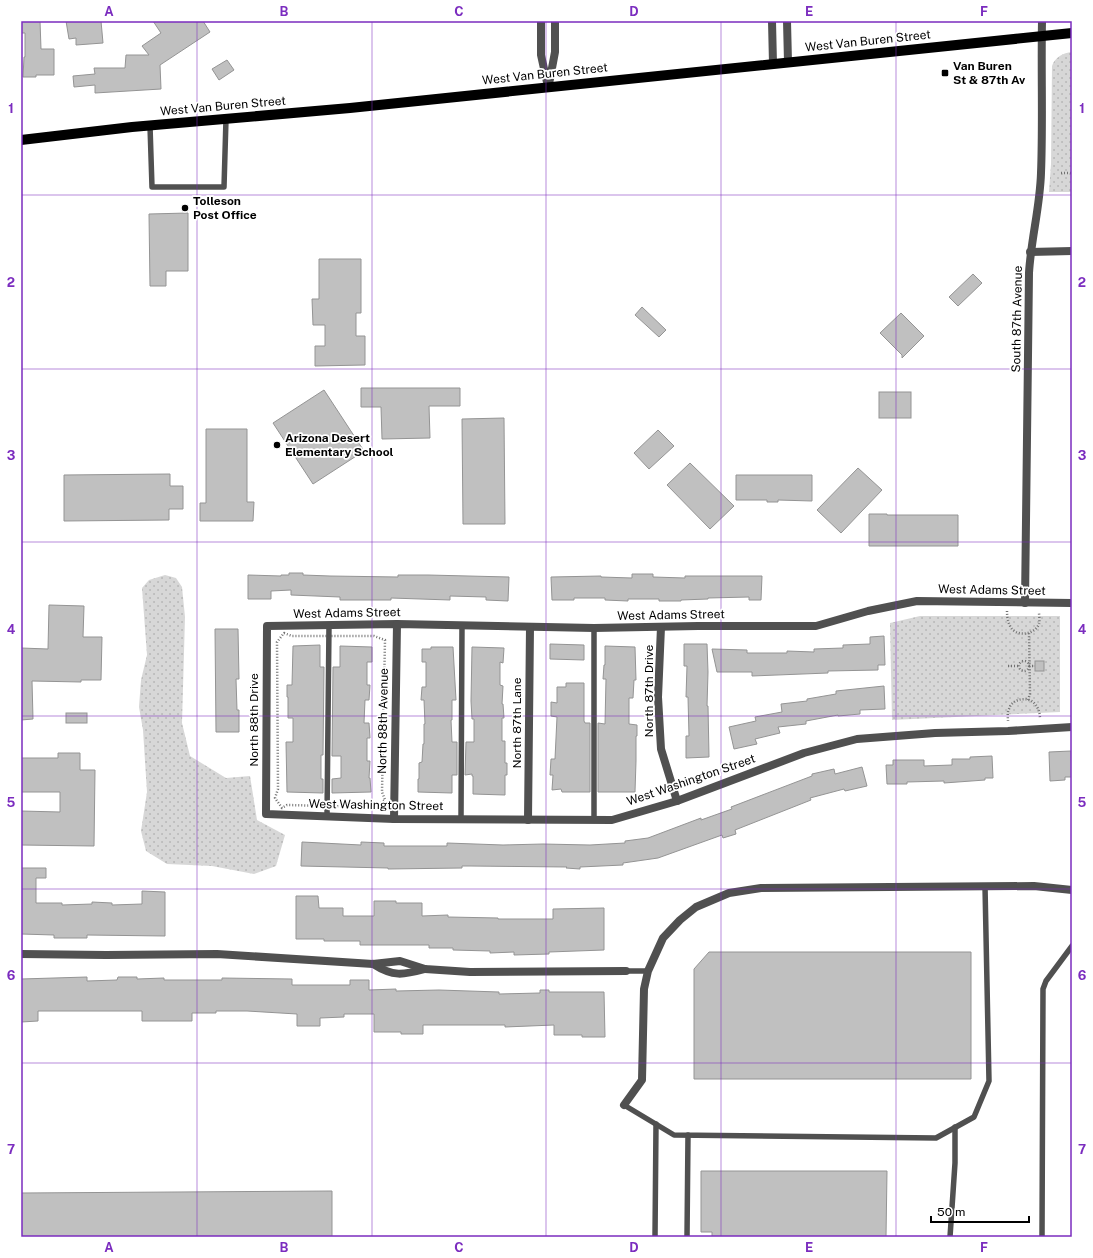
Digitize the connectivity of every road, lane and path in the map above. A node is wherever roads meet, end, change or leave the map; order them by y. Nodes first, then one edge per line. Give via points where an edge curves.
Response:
1 (541, 21) edge
2 (555, 21) edge
3 (772, 21) edge
4 (787, 21) edge
5 (1042, 21) edge
6 (1072, 33) edge
7 (1041, 36) junction
8 (788, 62) junction
9 (773, 64) junction
10 (548, 86) junction
11 (226, 119) junction
12 (150, 126) junction
13 (21, 140) edge
14 (1061, 173) dead end
15 (1072, 174) edge
16 (1072, 251) edge
17 (1030, 252) junction
18 (1006, 602) junction
19 (1025, 603) junction
20 (1039, 603) junction
21 (1072, 604) edge
22 (397, 624) junction
23 (329, 625) junction
24 (462, 625) junction
25 (267, 626) joint
26 (530, 627) junction
27 (661, 627) junction
28 (594, 628) junction
29 (1029, 633) junction
30 (1008, 666) dead end
31 (1018, 666) junction
32 (1029, 666) junction
33 (1035, 666) dead end
34 (1028, 700) junction
35 (1072, 728) edge
36 (1041, 730) junction
37 (1008, 731) junction
38 (677, 801) junction
39 (266, 814) joint
40 (327, 817) junction
41 (461, 818) junction
42 (394, 819) junction
43 (528, 820) junction
44 (594, 820) junction
45 (985, 886) junction
46 (1072, 890) edge
47 (1072, 946) edge
48 (21, 954) edge
49 (373, 964) junction
50 (425, 970) junction
51 (626, 971) joint
52 (648, 971) junction
53 (624, 1105) joint
54 (656, 1124) junction
55 (955, 1127) junction
56 (688, 1135) junction
57 (655, 1237) edge
58 (688, 1237) edge
59 (950, 1237) edge
60 (1042, 1237) edge

1 - 10 street via 541,55
2 - 10 street via 555,52
3 - 9 street
4 - 8 street
5 - 7 street, South 87th Avenue
6 - 7 main road, West Van Buren Street
7 - 8 main road, West Van Buren Street
7 - 17 street, South 87th Avenue via 1041,174
8 - 9 main road, West Van Buren Street
9 - 10 main road, West Van Buren Street
10 - 11 main road, West Van Buren Street
11 - 12 main road, West Van Buren Street
11 - 12 lane via 224,187 152,187
12 - 13 main road, West Van Buren Street
14 - 15 path
16 - 17 street
17 - 19 street, South 87th Avenue
18 - 19 street, West Adams Street
18 - 27 street, West Adams Street via 917,601 868,611 816,626
18 - 29 path via 1011,627 1014,631
19 - 20 street, West Adams Street
20 - 21 street, West Adams Street
20 - 29 path via 1039,624
22 - 23 street, West Adams Street
22 - 24 street, West Adams Street
22 - 42 street, North 88th Avenue
23 - 25 street, West Adams Street
23 - 40 lane
24 - 26 street, West Adams Street
24 - 41 lane
25 - 39 street, North 88th Drive
26 - 28 street, West Adams Street
26 - 43 street, North 87th Lane
27 - 28 street, West Adams Street
27 - 38 street, North 87th Drive via 658,697 661,749
28 - 44 lane
29 - 32 path
30 - 31 path
31 - 32 path via 1023,661
31 - 32 path via 1023,671
32 - 33 path
32 - 34 path
34 - 36 path via 1033,702 1039,711
34 - 37 path via 1018,699 1012,703 1009,708
35 - 36 street, West Washington Street
36 - 37 street, West Washington Street
37 - 38 street, West Washington Street via 935,732 857,739 804,753
38 - 44 street, West Washington Street via 612,820
39 - 40 street, West Washington Street
40 - 42 street, West Washington Street
41 - 42 street, West Washington Street
41 - 43 street, West Washington Street
43 - 44 street, West Washington Street
45 - 46 street via 1034,886
45 - 52 street via 760,888 729,893 696,907 680,920 663,938
45 - 55 lane via 989,1081 974,1116
47 - 60 lane via 1043,989
48 - 49 street via 217,954
49 - 50 street via 400,961
49 - 50 street via 397,974
50 - 51 street
51 - 52 lane
52 - 53 street via 644,989 642,1080
53 - 54 lane
54 - 56 lane via 674,1135
54 - 57 lane
55 - 56 lane via 936,1138
55 - 59 lane
56 - 58 lane

